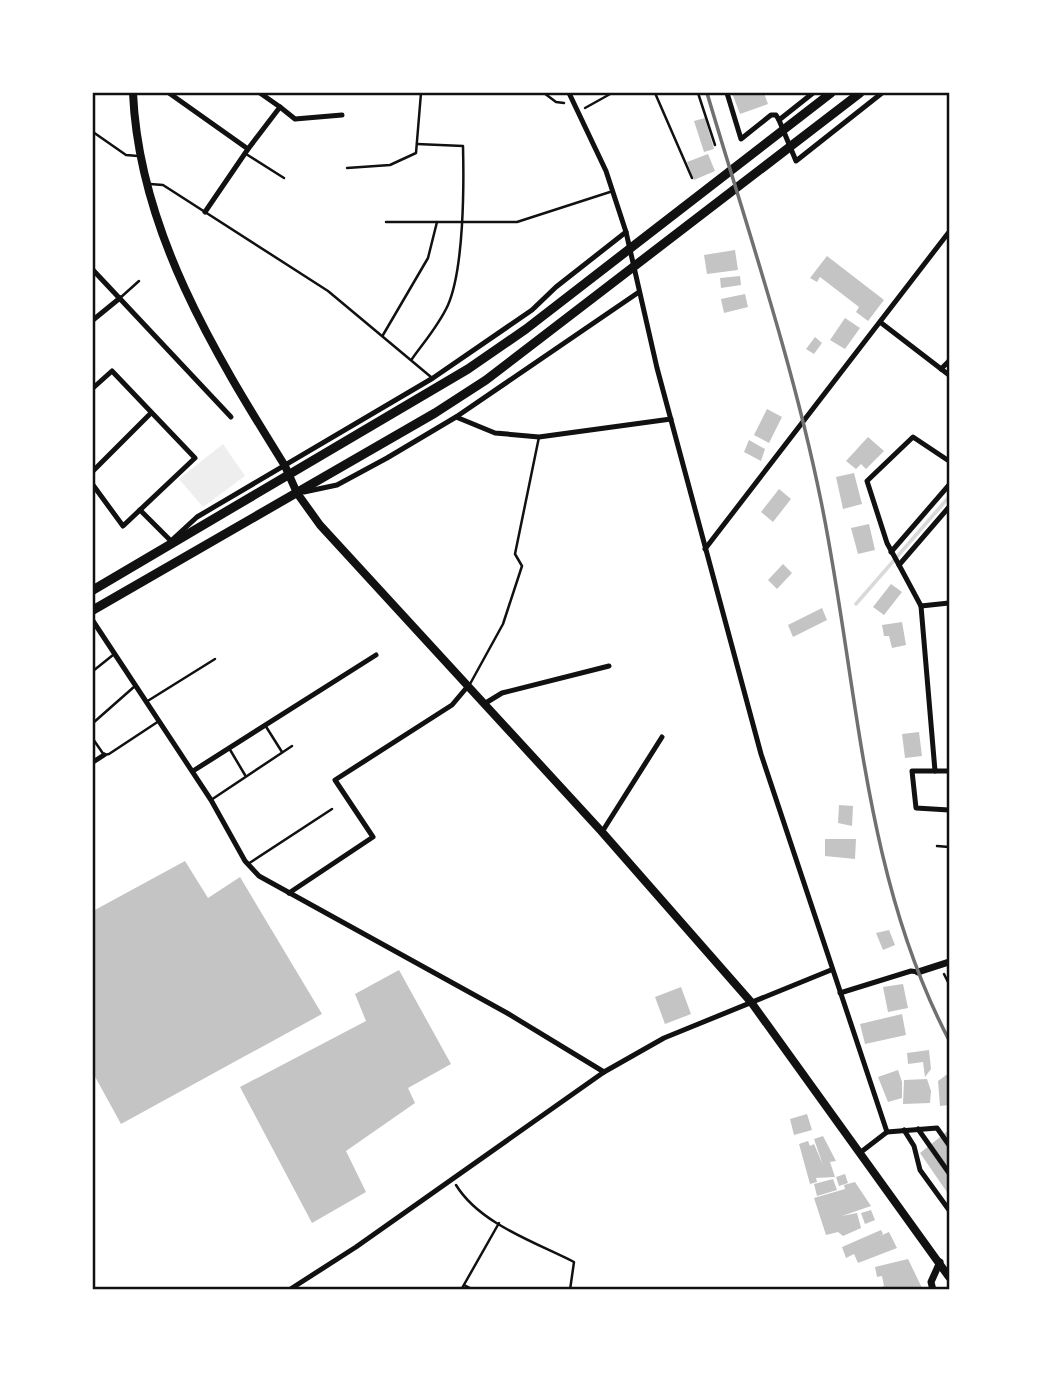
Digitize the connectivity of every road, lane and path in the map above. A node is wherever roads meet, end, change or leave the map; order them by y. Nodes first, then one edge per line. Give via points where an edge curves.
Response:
1 (133, 93) edge
2 (169, 93) edge
3 (260, 93) edge
4 (421, 93) edge
5 (544, 93) edge
6 (569, 93) edge
7 (612, 93) edge
8 (655, 93) edge
9 (698, 93) edge
10 (727, 93) edge
11 (813, 93) edge
12 (831, 93) edge
13 (860, 93) edge
14 (882, 93) edge
15 (564, 103) dead end
16 (280, 107) junction
17 (579, 112) junction
18 (342, 115) dead end
19 (779, 120) junction
20 (93, 132) edge
21 (417, 144) junction
22 (716, 145) dead end
23 (247, 152) junction
24 (141, 156) junction
25 (347, 168) dead end
26 (284, 178) dead end
27 (692, 178) dead end
28 (147, 184) junction
29 (613, 191) junction
30 (205, 212) junction
31 (386, 222) dead end
32 (437, 222) junction
33 (461, 222) junction
34 (626, 232) junction
35 (949, 232) edge
36 (93, 270) edge
37 (139, 281) dead end
38 (639, 292) junction
39 (120, 298) junction
40 (93, 320) edge
41 (880, 322) junction
42 (383, 335) junction
43 (412, 359) junction
44 (949, 361) edge
45 (941, 369) junction
46 (949, 375) edge
47 (433, 378) junction
48 (93, 388) edge
49 (151, 413) junction
50 (231, 417) dead end
51 (456, 417) junction
52 (671, 419) junction
53 (539, 438) junction
54 (949, 461) edge
55 (286, 470) junction
56 (93, 471) edge
57 (93, 485) edge
58 (949, 485) edge
59 (296, 493) junction
60 (949, 507) edge
61 (140, 510) junction
62 (171, 541) junction
63 (705, 549) junction
64 (160, 551) junction
65 (895, 559) junction
66 (93, 590) edge
67 (949, 603) edge
68 (920, 606) junction
69 (93, 610) edge
70 (93, 621) edge
71 (113, 655) junction
72 (376, 655) dead end
73 (215, 659) dead end
74 (609, 666) dead end
75 (93, 671) edge
76 (135, 686) junction
77 (469, 686) junction
78 (146, 702) junction
79 (484, 704) junction
80 (159, 720) junction
81 (93, 723) edge
82 (265, 725) junction
83 (662, 737) dead end
84 (93, 739) edge
85 (292, 746) dead end
86 (229, 748) junction
87 (283, 752) junction
88 (104, 755) junction
89 (93, 762) edge
90 (192, 771) junction
91 (935, 771) junction
92 (949, 771) edge
93 (246, 776) junction
94 (211, 800) junction
95 (332, 809) dead end
96 (949, 810) edge
97 (602, 832) junction
98 (937, 846) dead end
99 (949, 847) edge
100 (248, 864) junction
101 (289, 893) junction
102 (949, 962) edge
103 (831, 970) junction
104 (918, 972) joint
105 (840, 993) junction
106 (751, 1002) junction
107 (604, 1072) junction
108 (918, 1129) junction
109 (904, 1130) junction
110 (887, 1132) junction
111 (949, 1145) edge
112 (861, 1152) junction
113 (949, 1173) edge
114 (452, 1180) junction
115 (949, 1210) edge
116 (499, 1223) junction
117 (940, 1262) junction
118 (948, 1272) edge
119 (464, 1285) junction
120 (289, 1290) edge
121 (461, 1290) edge
122 (474, 1290) edge
123 (570, 1290) edge
124 (933, 1290) edge

1 - 24 main road
2 - 23 street
3 - 16 street
4 - 21 lane
5 - 15 lane
6 - 17 street
7 - 17 path
8 - 27 path
9 - 22 path
10 - 19 street via 741,139 771,116
11 - 19 street
12 - 55 highway via 526,329 468,369
13 - 59 highway via 535,343 435,413
14 - 19 street via 796,161
16 - 18 street via 295,119
16 - 23 street
17 - 29 street
20 - 24 lane via 126,155
21 - 25 lane via 416,153 400,162
21 - 33 lane via 463,146
23 - 26 lane
23 - 30 street
24 - 28 main road
28 - 30 lane via 163,185
28 - 55 main road via 185,293
29 - 33 lane via 517,222
29 - 34 street
30 - 42 lane via 328,291
31 - 32 lane
32 - 33 lane
32 - 42 lane via 428,258
33 - 43 lane via 460,256 449,303
34 - 38 street
34 - 47 street via 531,310
35 - 41 street
36 - 39 street
37 - 39 lane
38 - 51 street
38 - 52 street
39 - 40 street
39 - 50 street
41 - 45 street
41 - 63 street
42 - 43 lane
43 - 47 lane
44 - 45 street
45 - 46 street
47 - 55 street
48 - 49 street via 111,371
49 - 56 street
49 - 61 street via 195,458
51 - 53 street via 495,433
51 - 59 street via 337,485
52 - 53 street
52 - 63 street
53 - 77 lane via 515,554 522,566 503,624
54 - 65 street via 913,438 867,481
55 - 59 main road
55 - 62 street via 197,517
55 - 64 highway
57 - 61 street via 123,526
58 - 65 street
59 - 69 highway
59 - 77 main road
60 - 65 street
61 - 62 street
62 - 64 street
63 - 103 street via 761,754
64 - 66 highway
65 - 68 street
67 - 68 street
68 - 91 street
70 - 71 street
71 - 75 lane
71 - 76 street
72 - 82 street
73 - 78 lane
74 - 79 street via 502,693
76 - 78 street
76 - 81 lane
77 - 79 main road
77 - 101 street via 452,705 335,780 373,837
78 - 80 street
79 - 97 main road
80 - 88 lane
80 - 90 street
82 - 86 street
82 - 87 lane
83 - 97 street
84 - 88 lane
85 - 87 lane
86 - 90 street
86 - 93 lane
87 - 93 lane
88 - 89 street
90 - 94 street
91 - 92 street
91 - 96 street via 912,771 916,808
93 - 94 lane
94 - 100 street
95 - 100 lane
97 - 106 main road
98 - 99 lane
100 - 101 street
101 - 107 street
102 - 104 street
103 - 105 street
103 - 106 street
104 - 105 street
105 - 110 street
106 - 107 street via 664,1038
106 - 112 main road
107 - 114 street
108 - 109 street
108 - 111 street via 937,1128
108 - 113 street
109 - 110 street
109 - 115 street via 920,1170
110 - 112 street
112 - 117 main road
114 - 116 path via 464,1199
114 - 120 street
116 - 119 path
116 - 123 path via 574,1262
117 - 118 main road
117 - 124 street via 931,1282
119 - 121 path
119 - 122 path

